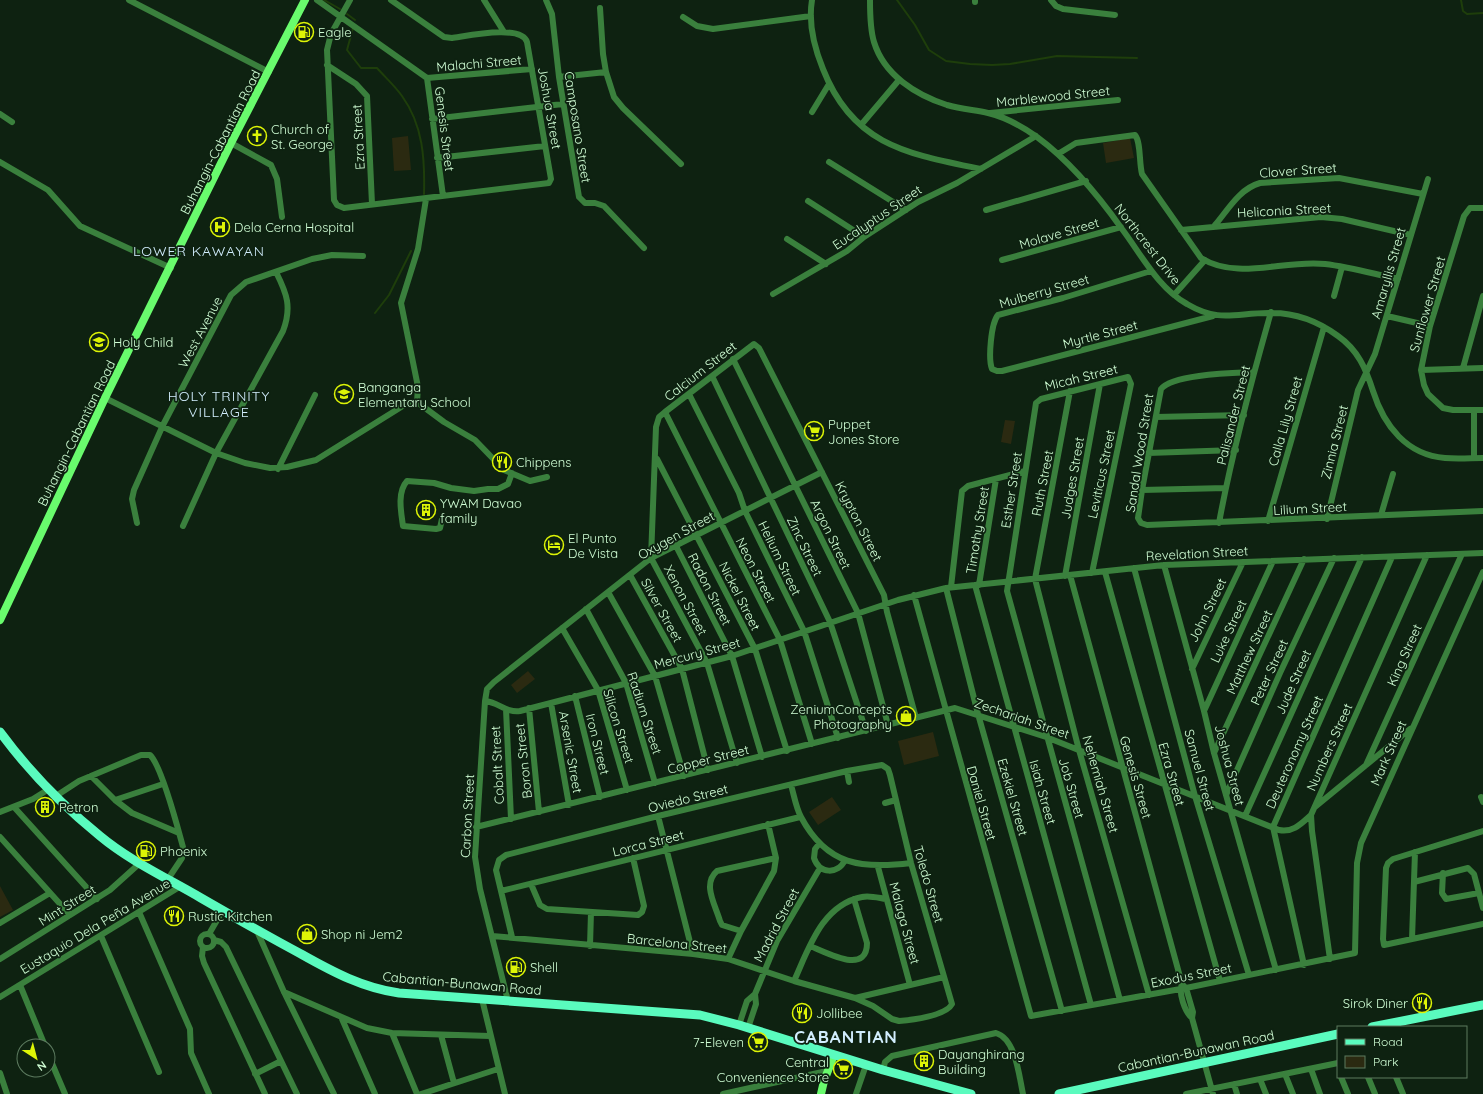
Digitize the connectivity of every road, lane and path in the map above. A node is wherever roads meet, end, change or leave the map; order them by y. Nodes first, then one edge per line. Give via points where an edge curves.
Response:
1 (129, 0) edge
2 (305, 0) edge
3 (317, 0) edge
4 (350, 0) edge
5 (391, 0) edge
6 (484, 0) edge
7 (546, 0) edge
8 (812, 0) edge
9 (870, 0) edge
10 (1051, 0) edge
11 (600, 8) dead end
12 (1115, 14) dead end
13 (341, 16) junction
14 (811, 16) junction
15 (683, 17) dead end
16 (504, 32) junction
17 (327, 65) junction
18 (532, 69) junction
19 (269, 72) junction
20 (606, 72) junction
21 (559, 77) junction
22 (427, 78) junction
23 (899, 80) junction
24 (829, 84) junction
25 (1118, 100) dead end
26 (563, 104) junction
27 (538, 107) junction
28 (812, 112) dead end
29 (990, 113) junction
30 (0, 114) edge
31 (432, 119) junction
32 (12, 122) dead end
33 (861, 126) junction
34 (1036, 136) junction
35 (231, 143) junction
36 (545, 146) junction
37 (1058, 154) junction
38 (437, 158) junction
39 (0, 162) edge
40 (829, 162) dead end
41 (681, 164) dead end
42 (981, 170) junction
43 (1428, 179) dead end
44 (1086, 181) junction
45 (1423, 194) junction
46 (443, 196) junction
47 (426, 199) junction
48 (808, 201) dead end
49 (372, 204) junction
50 (1483, 208) edge
51 (906, 210) junction
52 (986, 210) dead end
53 (282, 217) dead end
54 (1215, 226) junction
55 (1121, 227) junction
56 (1181, 230) junction
57 (1411, 235) junction
58 (864, 237) junction
59 (787, 239) dead end
60 (644, 248) dead end
61 (363, 256) dead end
62 (1002, 260) dead end
63 (1205, 260) junction
64 (826, 264) junction
65 (1342, 267) junction
66 (171, 268) junction
67 (1151, 271) junction
68 (276, 272) junction
69 (1398, 279) junction
70 (773, 294) dead end
71 (1174, 296) junction
72 (1334, 296) dead end
73 (1483, 296) edge
74 (1271, 312) junction
75 (1213, 316) junction
76 (1387, 316) junction
77 (1430, 326) junction
78 (1324, 327) junction
79 (756, 344) joint
80 (733, 359) junction
81 (1463, 368) junction
82 (1483, 368) edge
83 (1421, 370) junction
84 (993, 371) joint
85 (1254, 372) junction
86 (1368, 372) junction
87 (712, 376) junction
88 (1130, 379) joint
89 (1100, 384) junction
90 (1070, 391) junction
91 (689, 394) junction
92 (316, 395) dead end
93 (106, 398) junction
94 (1038, 401) joint
95 (417, 402) junction
96 (1474, 410) junction
97 (1483, 410) edge
98 (665, 412) junction
99 (1244, 415) junction
100 (660, 417) joint
101 (1156, 417) junction
102 (163, 425) junction
103 (1236, 450) junction
104 (216, 453) junction
105 (1148, 453) junction
106 (656, 458) junction
107 (1474, 458) junction
108 (1483, 458) edge
109 (278, 469) junction
110 (1025, 471) junction
111 (822, 472) junction
112 (512, 473) junction
113 (1393, 474) dead end
114 (547, 477) dead end
115 (996, 479) junction
116 (795, 486) junction
117 (1226, 488) junction
118 (1142, 490) junction
119 (770, 499) junction
120 (745, 511) junction
121 (1483, 511) edge
122 (1381, 515) junction
123 (442, 519) dead end
124 (1327, 519) junction
125 (1139, 521) joint
126 (1268, 521) junction
127 (137, 523) dead end
128 (1219, 523) junction
129 (720, 524) junction
130 (183, 526) dead end
131 (696, 536) junction
132 (676, 546) junction
133 (1483, 553) edge
134 (1462, 554) junction
135 (1427, 555) junction
136 (1362, 557) junction
137 (1392, 557) junction
138 (651, 558) junction
139 (1334, 558) junction
140 (1304, 559) junction
141 (1273, 561) junction
142 (1243, 562) junction
143 (1164, 565) junction
144 (1134, 568) junction
145 (1105, 572) junction
146 (1483, 572) edge
147 (1092, 573) junction
148 (630, 575) junction
149 (1068, 576) junction
150 (1035, 579) junction
151 (1007, 582) junction
152 (977, 585) junction
153 (948, 588) junction
154 (608, 592) junction
155 (914, 595) junction
156 (886, 604) junction
157 (586, 609) junction
158 (858, 613) junction
159 (0, 620) edge
160 (830, 622) junction
161 (562, 628) junction
162 (804, 632) junction
163 (780, 640) junction
164 (755, 649) junction
165 (732, 656) junction
166 (707, 662) junction
167 (1192, 668) junction
168 (682, 669) junction
169 (655, 676) junction
170 (626, 683) junction
171 (598, 690) junction
172 (575, 696) junction
173 (485, 701) junction
174 (551, 703) junction
175 (529, 708) junction
176 (506, 709) junction
177 (945, 710) junction
178 (1204, 711) junction
179 (978, 714) junction
180 (916, 718) junction
181 (888, 726) junction
182 (1013, 726) junction
183 (1411, 728) junction
184 (866, 731) junction
185 (0, 732) edge
186 (1046, 737) junction
187 (838, 738) junction
188 (812, 744) junction
189 (1079, 750) junction
190 (786, 751) junction
191 (1214, 753) junction
192 (762, 757) junction
193 (737, 763) junction
194 (1366, 765) junction
195 (1121, 766) junction
196 (885, 767) joint
197 (708, 770) junction
198 (847, 771) junction
199 (91, 776) junction
200 (684, 776) junction
201 (849, 782) dead end
202 (655, 783) junction
203 (1163, 783) junction
204 (163, 784) junction
205 (791, 784) junction
206 (627, 790) junction
207 (52, 792) junction
208 (1226, 795) junction
209 (1195, 796) junction
210 (600, 797) junction
211 (115, 800) junction
212 (896, 800) junction
213 (885, 803) dead end
214 (569, 805) junction
215 (14, 807) junction
216 (1230, 810) junction
217 (0, 812) edge
218 (540, 812) junction
219 (1312, 812) junction
220 (658, 816) junction
221 (800, 816) junction
222 (1244, 816) junction
223 (511, 819) junction
224 (768, 824) junction
225 (476, 827) junction
226 (1273, 827) junction
227 (1483, 831) edge
228 (179, 833) junction
229 (0, 837) edge
230 (819, 844) junction
231 (7, 845) junction
232 (0, 847) edge
233 (666, 850) junction
234 (1415, 852) junction
235 (633, 858) junction
236 (776, 858) junction
237 (845, 860) junction
238 (140, 863) junction
239 (911, 863) junction
240 (878, 867) junction
241 (820, 868) junction
242 (1443, 873) junction
243 (168, 879) junction
244 (1414, 882) junction
245 (531, 884) junction
246 (181, 886) junction
247 (501, 891) junction
248 (50, 893) junction
249 (1479, 893) junction
250 (97, 899) junction
251 (854, 899) junction
252 (886, 899) junction
253 (1483, 908) edge
254 (223, 910) junction
255 (139, 912) junction
256 (591, 912) junction
257 (70, 916) junction
258 (0, 923) edge
259 (1483, 924) edge
260 (257, 931) junction
261 (741, 931) junction
262 (209, 934) junction
263 (101, 936) junction
264 (492, 936) junction
265 (512, 937) junction
266 (1412, 939) junction
267 (214, 940) junction
268 (590, 946) junction
269 (810, 946) junction
270 (203, 947) junction
271 (0, 950) edge
272 (1355, 953) joint
273 (693, 954) junction
274 (2, 958) edge
275 (728, 959) junction
276 (1330, 959) junction
277 (1304, 964) junction
278 (1276, 970) junction
279 (764, 971) junction
280 (1249, 975) junction
281 (944, 977) junction
282 (794, 981) junction
283 (1220, 981) junction
284 (20, 985) junction
285 (910, 985) junction
286 (1183, 987) junction
287 (284, 992) junction
288 (755, 994) junction
289 (1149, 995) junction
290 (0, 997) edge
291 (855, 998) junction
292 (482, 999) junction
293 (1120, 1000) junction
294 (508, 1001) junction
295 (1091, 1005) junction
296 (1483, 1005) edge
297 (950, 1008) joint
298 (1062, 1011) junction
299 (1030, 1016) joint
300 (342, 1019) junction
301 (739, 1025) junction
302 (1377, 1026) edge
303 (748, 1028) junction
304 (392, 1033) junction
305 (1337, 1034) edge
306 (440, 1035) junction
307 (490, 1036) junction
308 (42, 1038) edge
309 (834, 1055) junction
310 (281, 1061) junction
311 (1204, 1062) junction
312 (866, 1065) junction
313 (1337, 1065) edge
314 (498, 1069) junction
315 (1311, 1069) junction
316 (883, 1070) junction
317 (827, 1071) junction
318 (159, 1072) dead end
319 (0, 1073) edge
320 (56, 1074) edge
321 (255, 1074) junction
322 (1285, 1074) junction
323 (1341, 1078) edge
324 (1368, 1078) edge
325 (1396, 1078) edge
326 (1260, 1079) junction
327 (454, 1083) junction
328 (1234, 1084) junction
329 (1212, 1091) edge
330 (1078, 1092) edge
331 (7, 1094) edge
332 (64, 1094) edge
333 (210, 1094) edge
334 (265, 1094) edge
335 (297, 1094) edge
336 (334, 1094) edge
337 (375, 1094) edge
338 (417, 1094) edge
339 (421, 1094) edge
340 (504, 1094) edge
341 (722, 1094) edge
342 (822, 1094) edge
343 (858, 1094) edge
344 (971, 1094) edge
345 (1023, 1094) edge
346 (1060, 1094) edge
347 (1186, 1094) edge
348 (1237, 1094) edge
349 (1266, 1094) edge
350 (1293, 1094) edge
351 (1320, 1094) edge
352 (1348, 1094) edge
353 (1375, 1094) edge
354 (1403, 1094) edge

1 - 19 street
2 - 19 main road, Buhangin-Cabantian Road
3 - 13 street, Genesis Street
4 - 13 street
5 - 16 street via 444,37
6 - 16 street
7 - 21 street, Camposano Street via 552,14
8 - 14 street
9 - 23 street, Northcrest Drive via 874,44
10 - 12 street via 1063,9
11 - 20 street
13 - 17 street via 327,45
13 - 22 street, Genesis Street
14 - 15 street via 713,28 697,26
14 - 24 street via 812,36
16 - 18 street, Joshua Street via 516,32 525,36
17 - 49 street, Ezra Street via 356,84 367,96
17 - 49 street via 334,200 337,206 344,208
18 - 22 street, Malachi Street
18 - 27 street, Joshua Street
19 - 35 main road, Buhangin-Cabantian Road
20 - 21 street
20 - 41 street via 617,101
21 - 26 street, Camposano Street
22 - 31 street, Genesis Street
23 - 29 street, Northcrest Drive via 915,92 946,104
23 - 33 street
24 - 28 street
24 - 33 street via 847,112
25 - 29 street, Marblewood Street
26 - 27 street
26 - 60 street, Camposano Street via 579,197 585,203 604,206
27 - 31 street
27 - 36 street, Joshua Street
29 - 34 street, Northcrest Drive
30 - 32 street
31 - 38 street, Genesis Street
33 - 42 street via 900,150
34 - 37 street, Northcrest Drive
34 - 42 street, Eucalyptus Street
35 - 53 street via 271,165 277,178
35 - 66 main road, Buhangin-Cabantian Road
36 - 38 street
36 - 46 street, Joshua Street via 551,179 549,183
37 - 44 street, Northcrest Drive
37 - 56 street via 1082,142 1135,135 1138,140 1142,174
38 - 46 street, Genesis Street
39 - 66 street via 48,190 80,226
40 - 51 street
42 - 51 street, Eucalyptus Street
43 - 45 street, Amaryllis Street
44 - 52 street
44 - 55 street, Northcrest Drive
45 - 54 street, Clover Street via 1339,178 1260,183 1241,193
45 - 57 street, Amaryllis Street
46 - 47 street
47 - 49 street
47 - 95 street via 418,249 401,303 419,391
48 - 58 street
50 - 77 street, Sunflower Street via 1470,208 1464,216
51 - 58 street, Eucalyptus Street
54 - 56 street, Heliconia Street
54 - 57 street, Heliconia Street via 1326,217
55 - 62 street, Molave Street
55 - 67 street, Northcrest Drive
56 - 63 street
57 - 69 street, Amaryllis Street
58 - 64 street, Eucalyptus Street
59 - 64 street
61 - 68 street, West Avenue via 332,255
63 - 65 street via 1223,268 1308,263
63 - 71 street
64 - 70 street, Eucalyptus Street
65 - 69 street
65 - 72 street
66 - 93 main road, Buhangin-Cabantian Road
67 - 71 street, Northcrest Drive
67 - 84 street, Mulberry Street via 998,315 992,330 990,364
68 - 102 street, West Avenue via 246,282 231,295
68 - 104 street via 286,292 288,318
69 - 76 street, Amaryllis Street
71 - 75 street, Northcrest Drive via 1185,304
73 - 81 street
74 - 75 street, Northcrest Drive
74 - 78 street, Northcrest Drive via 1306,318
74 - 85 street, Palisander Street
75 - 84 street, Myrtle Street via 1002,371
76 - 77 street
76 - 86 street, Amaryllis Street
77 - 83 street, Sunflower Street
78 - 86 street, Northcrest Drive via 1352,348
78 - 126 street, Calla Lily Street
79 - 80 street, Calcium Street
79 - 111 street, Krypton Street
80 - 87 street, Calcium Street
80 - 116 street, Argon Street
81 - 82 street
81 - 83 street
83 - 96 street, Sunflower Street via 1424,385 1435,402 1443,408
85 - 99 street, Palisander Street
85 - 101 street, Sandal Wood Street via 1204,375 1167,383 1159,393
86 - 107 street, Northcrest Drive via 1381,413 1401,440 1430,455 1444,458
86 - 124 street, Zinnia Street via 1358,390
87 - 91 street, Calcium Street
87 - 119 street, Zinc Street
88 - 89 street, Micah Street via 1125,377
88 - 147 street, Leviticus Street
89 - 90 street, Micah Street
89 - 149 street, Judges Street
90 - 94 street, Micah Street
90 - 150 street, Ruth Street
91 - 98 street, Calcium Street
91 - 120 street, Helium Street via 740,493
92 - 109 street
93 - 102 street
93 - 159 main road, Buhangin-Cabantian Road
94 - 110 street, Esther Street
95 - 109 street via 406,404 316,460
95 - 112 street via 475,440 504,470
96 - 97 street, Sunflower Street
96 - 107 street
98 - 100 street, Calcium Street
98 - 129 street, Neon Street
99 - 101 street
99 - 103 street, Palisander Street
100 - 106 street, Xenon Street via 656,427
101 - 105 street, Sandal Wood Street
102 - 104 street
102 - 127 street, West Avenue via 134,490 132,499
103 - 105 street
103 - 117 street, Palisander Street
104 - 109 street via 263,468
104 - 130 street
105 - 118 street, Sandal Wood Street
106 - 131 street, Nickel Street
106 - 138 street, Xenon Street
107 - 108 street, Northcrest Drive
110 - 115 street
110 - 151 street, Esther Street
111 - 116 street, Oxygen Street
111 - 156 street, Krypton Street via 884,595
112 - 114 street via 530,481
112 - 123 street via 508,484 498,489 474,491 434,483 407,481 402,486 403,526 436,529 440,528
113 - 122 street
115 - 152 street, Timothy Street
115 - 153 street via 963,489
116 - 119 street, Oxygen Street
116 - 158 street, Argon Street
117 - 118 street
117 - 128 street, Palisander Street
118 - 125 street, Sandal Wood Street
119 - 120 street, Oxygen Street
119 - 160 street, Zinc Street
120 - 129 street, Oxygen Street
120 - 162 street, Helium Street
121 - 122 street, Lilium Street
122 - 124 street, Lilium Street
124 - 126 street, Lilium Street
125 - 128 street, Lilium Street via 1143,525
126 - 128 street, Lilium Street
129 - 131 street, Oxygen Street
129 - 163 street, Neon Street
131 - 132 street, Oxygen Street
131 - 164 street, Nickel Street
132 - 138 street, Oxygen Street
132 - 165 street, Radon Street
133 - 134 street, Revelation Street
134 - 135 street, Revelation Street
134 - 194 street, King Street
135 - 137 street, Revelation Street
135 - 219 street, Numbers Street
136 - 137 street, Revelation Street
136 - 139 street, Revelation Street
136 - 222 street, Jude Street
137 - 226 street, Deuteronomy Street
138 - 148 street, Oxygen Street
138 - 166 street, Xenon Street
139 - 140 street, Revelation Street
139 - 208 street, Peter Street
140 - 141 street, Revelation Street
140 - 191 street, Matthew Street
141 - 142 street, Revelation Street
141 - 178 street, Luke Street
142 - 143 street, Revelation Street
142 - 167 street, John Street
143 - 144 street, Revelation Street
143 - 167 street, Joshua Street
144 - 145 street, Revelation Street
144 - 209 street, Samuel Street
145 - 147 street, Revelation Street
145 - 203 street, Ezra Street
146 - 183 street, Mark Street
147 - 149 street, Revelation Street
148 - 154 street, Oxygen Street
148 - 168 street, Silver Street
149 - 150 street, Revelation Street
149 - 195 street, Genesis Street
150 - 151 street, Revelation Street
150 - 189 street, Nehemiah Street
151 - 152 street, Revelation Street
151 - 186 street, Job Street via 1007,591
152 - 153 street, Revelation Street
152 - 182 street, Isiah Street
153 - 155 street, Revelation Street
153 - 179 street, Ezekiel Street
154 - 157 street, Oxygen Street
154 - 169 street
155 - 156 street, Mercury Street
155 - 177 street, Daniel Street
156 - 158 street, Mercury Street
156 - 180 street, Krypton Street
157 - 161 street, Oxygen Street
157 - 170 street, Radium Street
158 - 160 street, Mercury Street
158 - 181 street, Argon Street
160 - 162 street, Mercury Street
160 - 184 street, Zinc Street
161 - 171 street, Silicon Street
161 - 173 street, Oxygen Street via 494,682 487,690
162 - 163 street, Mercury Street
162 - 187 street, Helium Street
163 - 164 street, Mercury Street
163 - 188 street, Neon Street
164 - 165 street, Mercury Street
164 - 190 street, Nickel Street
165 - 166 street, Mercury Street
165 - 192 street, Radon Street
166 - 168 street, Mercury Street
166 - 193 street, Xenon Street
167 - 178 street, Joshua Street
168 - 169 street, Mercury Street
168 - 197 street, Silver Street
169 - 170 street, Mercury Street
169 - 200 street
170 - 171 street, Mercury Street
170 - 202 street, Radium Street
171 - 172 street, Mercury Street
171 - 206 street, Silicon Street
172 - 174 street, Mercury Street
172 - 210 street, Iron Street
173 - 176 street, Mercury Street via 494,702
173 - 225 street, Carbon Street
174 - 175 street, Mercury Street
174 - 214 street, Arsenic Street
175 - 176 street, Mercury Street via 514,712
175 - 218 street, Boron Street
176 - 223 street, Cobalt Street
177 - 179 street, Zechariah Street via 954,708
177 - 180 street, Copper Street
177 - 299 street, Daniel Street
178 - 191 street, Joshua Street
179 - 182 street, Zechariah Street
179 - 298 street, Ezekiel Street
180 - 181 street, Copper Street
181 - 184 street, Copper Street
182 - 186 street, Zechariah Street
182 - 295 street, Isiah Street
183 - 194 street, Zechariah Street
183 - 272 street, Mark Street via 1361,843 1357,863
184 - 187 street, Copper Street
185 - 207 main road, Cabantian-Bunawan Road via 11,748
186 - 189 street, Zechariah Street
186 - 293 street, Job Street
187 - 188 street, Copper Street
188 - 190 street, Copper Street
189 - 195 street, Zechariah Street
189 - 289 street, Nehemiah Street
190 - 192 street, Copper Street
191 - 208 street, Joshua Street
192 - 193 street, Copper Street
193 - 197 street, Copper Street
194 - 219 street, Zechariah Street
195 - 203 street, Zechariah Street
195 - 286 street, Genesis Street
196 - 198 street, Oviedo Street via 876,765
196 - 212 street, Toledo Street via 890,775
197 - 200 street, Copper Street
198 - 201 street
198 - 205 street, Oviedo Street
199 - 204 street via 146,754 154,760
199 - 207 street
199 - 211 street
200 - 202 street, Copper Street
202 - 206 street, Copper Street
203 - 209 street, Zechariah Street
203 - 283 street, Ezra Street
204 - 211 street
204 - 228 street
205 - 220 street, Oviedo Street
205 - 221 street
206 - 210 street, Copper Street
207 - 215 street
207 - 238 main road, Cabantian-Bunawan Road via 101,837
208 - 216 street, Joshua Street
209 - 216 street, Zechariah Street
209 - 280 street, Samuel Street
210 - 214 street, Copper Street
211 - 228 street via 136,815
212 - 213 street
212 - 239 street, Toledo Street
214 - 218 street, Copper Street
215 - 217 street
215 - 250 street
216 - 222 street, Zechariah Street
216 - 278 street, Joshua Street
218 - 223 street, Copper Street
219 - 226 street, Zechariah Street via 1300,825 1289,830 1283,831
219 - 276 street, Numbers Street via 1312,831
220 - 233 street
220 - 247 street, Oviedo Street via 506,855 498,860 496,870
221 - 224 street, Lorca Street
221 - 230 street
222 - 226 street, Zechariah Street
223 - 225 street, Copper Street
224 - 233 street, Lorca Street
224 - 236 street
225 - 264 street, Carbon Street via 477,873
226 - 277 street, Deuteronomy Street
227 - 234 street
228 - 243 street via 183,847 182,858
229 - 231 street
230 - 237 street
230 - 241 street via 814,855
231 - 232 street
231 - 248 street
233 - 235 street, Lorca Street
233 - 273 street
234 - 244 street
234 - 266 street via 1393,859 1386,865 1383,930 1384,945
235 - 245 street, Lorca Street
235 - 256 street via 644,906 642,912 638,915
236 - 261 street via 771,878
236 - 261 street via 717,871 711,876 708,885 722,925
237 - 240 street
237 - 241 street via 835,870 827,871
238 - 243 main road, Cabantian-Bunawan Road
238 - 250 street, Mint Street via 124,880
239 - 240 street
239 - 281 street, Toledo Street
240 - 252 street, Malaga Street
241 - 279 street, Madrid Street via 780,934
242 - 244 street
242 - 249 street via 1464,867 1470,869
242 - 249 street via 1442,894 1446,899
243 - 246 main road, Cabantian-Bunawan Road
244 - 266 street
245 - 247 street, Lorca Street
245 - 256 street via 540,905 547,909
246 - 254 main road, Cabantian-Bunawan Road
246 - 255 street, Eustaquio Dela Peña Avenue
247 - 265 street
248 - 257 street
248 - 258 street
249 - 253 street
250 - 257 street, Mint Street
251 - 252 street via 863,896
251 - 269 street via 839,906 827,917
251 - 269 street via 867,943 865,955 856,960 847,960
252 - 285 street, Malaga Street
254 - 260 main road, Cabantian-Bunawan Road
254 - 262 street
255 - 263 street, Eustaquio Dela Peña Avenue
255 - 333 street via 190,1029 191,1053
256 - 268 street
257 - 274 street, Mint Street
259 - 266 street
260 - 287 street
260 - 292 main road, Cabantian-Bunawan Road via 365,986 399,993
261 - 275 street
262 - 267 street
262 - 270 street via 202,935 199,939
263 - 284 street, Eustaquio Dela Peña Avenue
263 - 318 street
264 - 265 street, Barcelona Street
264 - 294 street, Carbon Street
265 - 268 street, Barcelona Street
267 - 270 street via 210,948
267 - 310 street via 226,947
268 - 273 street, Barcelona Street
269 - 282 street
270 - 321 street via 203,959
271 - 274 street
272 - 276 street, Exodus Street
273 - 275 street, Barcelona Street
275 - 279 street, Barcelona Street
276 - 277 street, Exodus Street
277 - 278 street, Exodus Street
278 - 280 street, Exodus Street
279 - 282 street, Barcelona Street
279 - 288 street, Madrid Street
280 - 283 street, Exodus Street
281 - 285 street
281 - 297 street, Toledo Street via 952,999
282 - 291 street, Barcelona Street
283 - 286 street, Exodus Street
284 - 290 street, Eustaquio Dela Peña Avenue
284 - 308 street
285 - 291 street
286 - 289 street, Exodus Street
286 - 311 street, Genesis Street via 1187,1014 1192,1018
287 - 300 street
287 - 336 street
288 - 301 street, Madrid Street via 747,1001
288 - 303 street, Madrid Street via 756,1004
289 - 293 street, Exodus Street
291 - 297 street, Barcelona Street via 899,1021 934,1015
292 - 294 main road, Cabantian-Bunawan Road
292 - 307 street
293 - 295 street, Exodus Street
294 - 301 main road, Cabantian-Bunawan Road via 674,1012 700,1015
295 - 298 street, Exodus Street
296 - 302 main road
298 - 299 street, Exodus Street
300 - 304 street via 366,1028
300 - 337 street
301 - 303 main road, Cabantian-Bunawan Road
303 - 309 main road, Cabantian-Bunawan Road
304 - 306 street
304 - 338 street
305 - 311 main road, Cabantian-Bunawan Road
306 - 307 street
306 - 327 street
307 - 314 street
309 - 312 main road, Cabantian-Bunawan Road
309 - 317 main road
310 - 321 street
310 - 335 street
311 - 329 street, Genesis Street
311 - 330 main road, Cabantian-Bunawan Road
312 - 316 main road, Cabantian-Bunawan Road
312 - 343 street
313 - 315 street
314 - 327 street
314 - 340 street
315 - 322 street
315 - 351 street
316 - 344 main road, Cabantian-Bunawan Road
316 - 345 street via 885,1062 892,1056 996,1033 1003,1036 1010,1045
317 - 341 street
317 - 342 main road
319 - 331 street
320 - 332 street
321 - 334 street
322 - 326 street
322 - 350 street
323 - 352 street
324 - 353 street
325 - 354 street
326 - 328 street
326 - 349 street
327 - 339 street
328 - 329 street
328 - 348 street
329 - 347 street
330 - 346 main road, Cabantian-Bunawan Road

